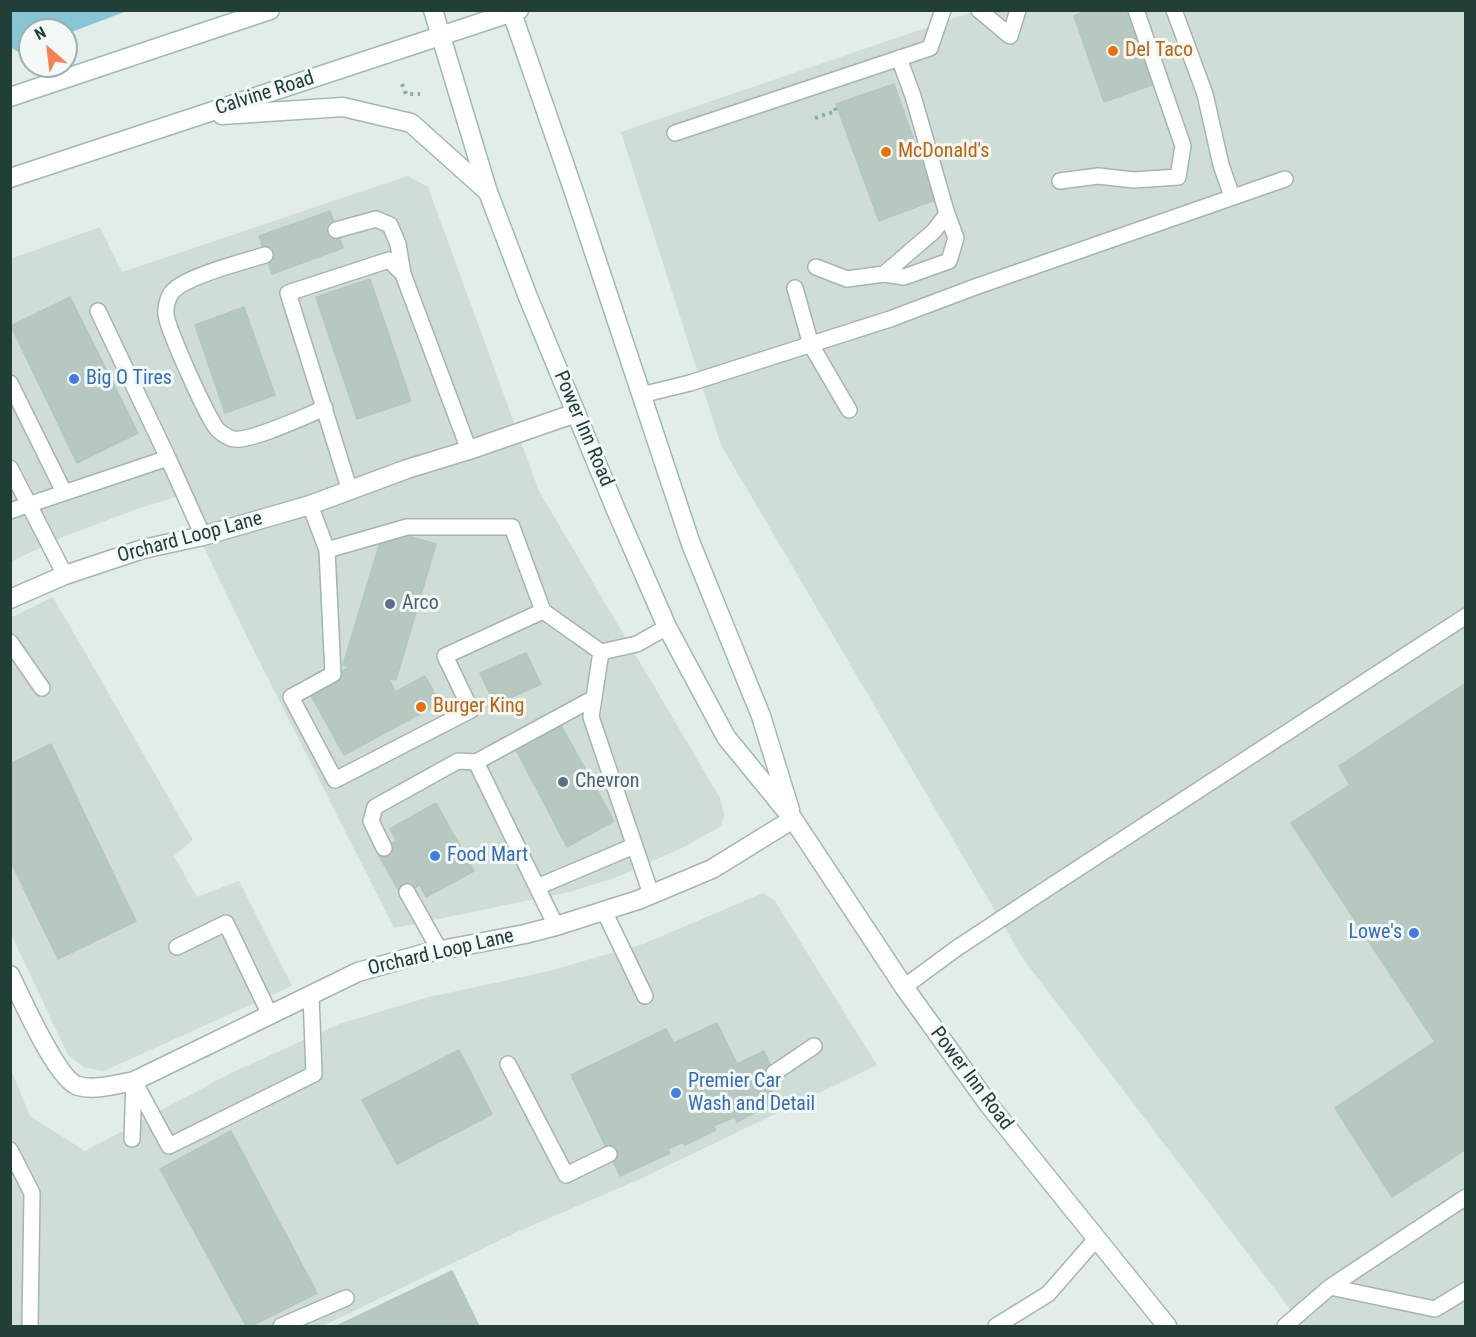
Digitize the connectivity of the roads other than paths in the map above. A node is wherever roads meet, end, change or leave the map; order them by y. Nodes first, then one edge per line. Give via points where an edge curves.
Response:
1 (270, 10) edge
2 (433, 10) edge
3 (944, 10) edge
4 (979, 10) edge
5 (1018, 10) edge
6 (1136, 10) edge
7 (1174, 10) edge
8 (514, 11) edge
9 (442, 36) junction
10 (899, 58) junction
11 (10, 98) edge
12 (196, 116) junction
13 (675, 133) dead end
14 (10, 177) edge
15 (1285, 179) dead end
16 (1060, 182) dead end
17 (488, 192) junction
18 (1232, 196) junction
19 (947, 214) junction
20 (336, 230) dead end
21 (265, 255) dead end
22 (816, 267) dead end
23 (403, 274) junction
24 (884, 274) junction
25 (795, 288) dead end
26 (98, 310) dead end
27 (811, 345) junction
28 (10, 383) edge
29 (641, 395) junction
30 (325, 408) junction
31 (849, 411) dead end
32 (576, 413) junction
33 (469, 450) junction
34 (168, 458) junction
35 (10, 468) edge
36 (351, 491) junction
37 (64, 492) junction
38 (28, 504) junction
39 (310, 505) junction
40 (10, 511) edge
41 (203, 536) junction
42 (327, 550) junction
43 (65, 575) junction
44 (10, 599) edge
45 (543, 611) junction
46 (1466, 616) edge
47 (667, 627) junction
48 (10, 642) edge
49 (601, 652) junction
50 (42, 688) dead end
51 (594, 698) junction
52 (476, 762) junction
53 (793, 819) junction
54 (634, 846) junction
55 (384, 848) dead end
56 (537, 887) junction
57 (407, 892) dead end
58 (651, 894) junction
59 (604, 911) junction
60 (556, 926) junction
61 (177, 947) dead end
62 (440, 951) junction
63 (10, 975) edge
64 (904, 987) junction
65 (311, 995) junction
66 (645, 996) dead end
67 (270, 1015) junction
68 (814, 1046) dead end
69 (508, 1064) dead end
70 (774, 1073) dead end
71 (134, 1081) junction
72 (132, 1139) dead end
73 (10, 1150) edge
74 (609, 1154) dead end
75 (1466, 1197) edge
76 (1096, 1239) junction
77 (1330, 1287) junction
78 (1466, 1290) edge
79 (346, 1298) dead end
80 (1163, 1325) edge
81 (30, 1326) edge
82 (281, 1326) edge
83 (996, 1326) edge
84 (1285, 1326) edge

1 - 11 main road
2 - 9 main road, Power Inn Road
3 - 10 lane via 930,48
4 - 5 lane via 1010,36
6 - 16 lane via 1183,146 1178,177 1134,180 1098,176
7 - 18 lane via 1204,94
8 - 9 main road, Calvine Road
8 - 29 main road, Power Inn Road
9 - 12 main road, Calvine Road
9 - 17 main road, Power Inn Road
10 - 13 lane
10 - 19 lane
12 - 14 main road, Calvine Road
12 - 17 main road via 343,107 411,123
15 - 18 lane
17 - 32 main road, Power Inn Road
18 - 27 lane
19 - 24 lane via 934,231
19 - 24 lane via 956,238 949,261 904,277
20 - 23 lane via 376,219 390,225 399,244
21 - 30 lane via 188,280 172,292 166,315 171,330 205,410 218,430 234,439 253,436
22 - 24 lane via 847,279
23 - 30 lane via 389,260 288,293
23 - 33 lane
25 - 27 lane
26 - 34 lane
27 - 29 lane
27 - 31 lane
28 - 37 lane
29 - 53 main road, Power Inn Road via 691,544 761,716
30 - 36 lane
32 - 33 main road, Orchard Loop Lane
32 - 47 main road, Power Inn Road
33 - 36 main road, Orchard Loop Lane
34 - 37 lane
34 - 41 lane
35 - 38 lane
36 - 39 main road, Orchard Loop Lane
37 - 38 lane
38 - 40 lane
38 - 43 lane
39 - 41 main road, Orchard Loop Lane
39 - 42 lane
41 - 43 main road, Orchard Loop Lane via 143,549
42 - 45 lane via 407,527 512,527
42 - 45 lane via 333,674 291,697 335,780 471,710 445,656
43 - 44 main road, Orchard Loop Lane
45 - 49 lane
46 - 64 lane via 957,948
47 - 49 lane via 637,644
47 - 53 main road, Power Inn Road via 726,737
48 - 50 lane
49 - 51 lane
51 - 52 lane
51 - 54 lane via 591,717
52 - 55 lane via 458,761 375,807 371,821
52 - 56 lane
53 - 58 main road, Orchard Loop Lane via 712,869
53 - 64 main road, Power Inn Road
54 - 56 lane
54 - 58 lane
56 - 60 lane
57 - 62 lane
58 - 59 main road, Orchard Loop Lane
59 - 60 main road, Orchard Loop Lane
59 - 66 lane
60 - 62 main road, Orchard Loop Lane
61 - 67 lane via 226,923
62 - 65 main road, Orchard Loop Lane via 358,972
63 - 71 main road, Orchard Loop Lane via 60,1071 76,1086
64 - 76 main road, Power Inn Road via 989,1105
65 - 67 main road, Orchard Loop Lane
65 - 71 lane via 314,1074 252,1107 168,1146
67 - 71 main road, Orchard Loop Lane
68 - 70 lane
69 - 74 lane via 566,1175
71 - 72 lane
73 - 81 lane via 32,1193
75 - 77 lane
76 - 80 main road, Power Inn Road
76 - 83 lane via 1048,1294
77 - 78 lane via 1435,1310
77 - 84 lane
79 - 82 lane

